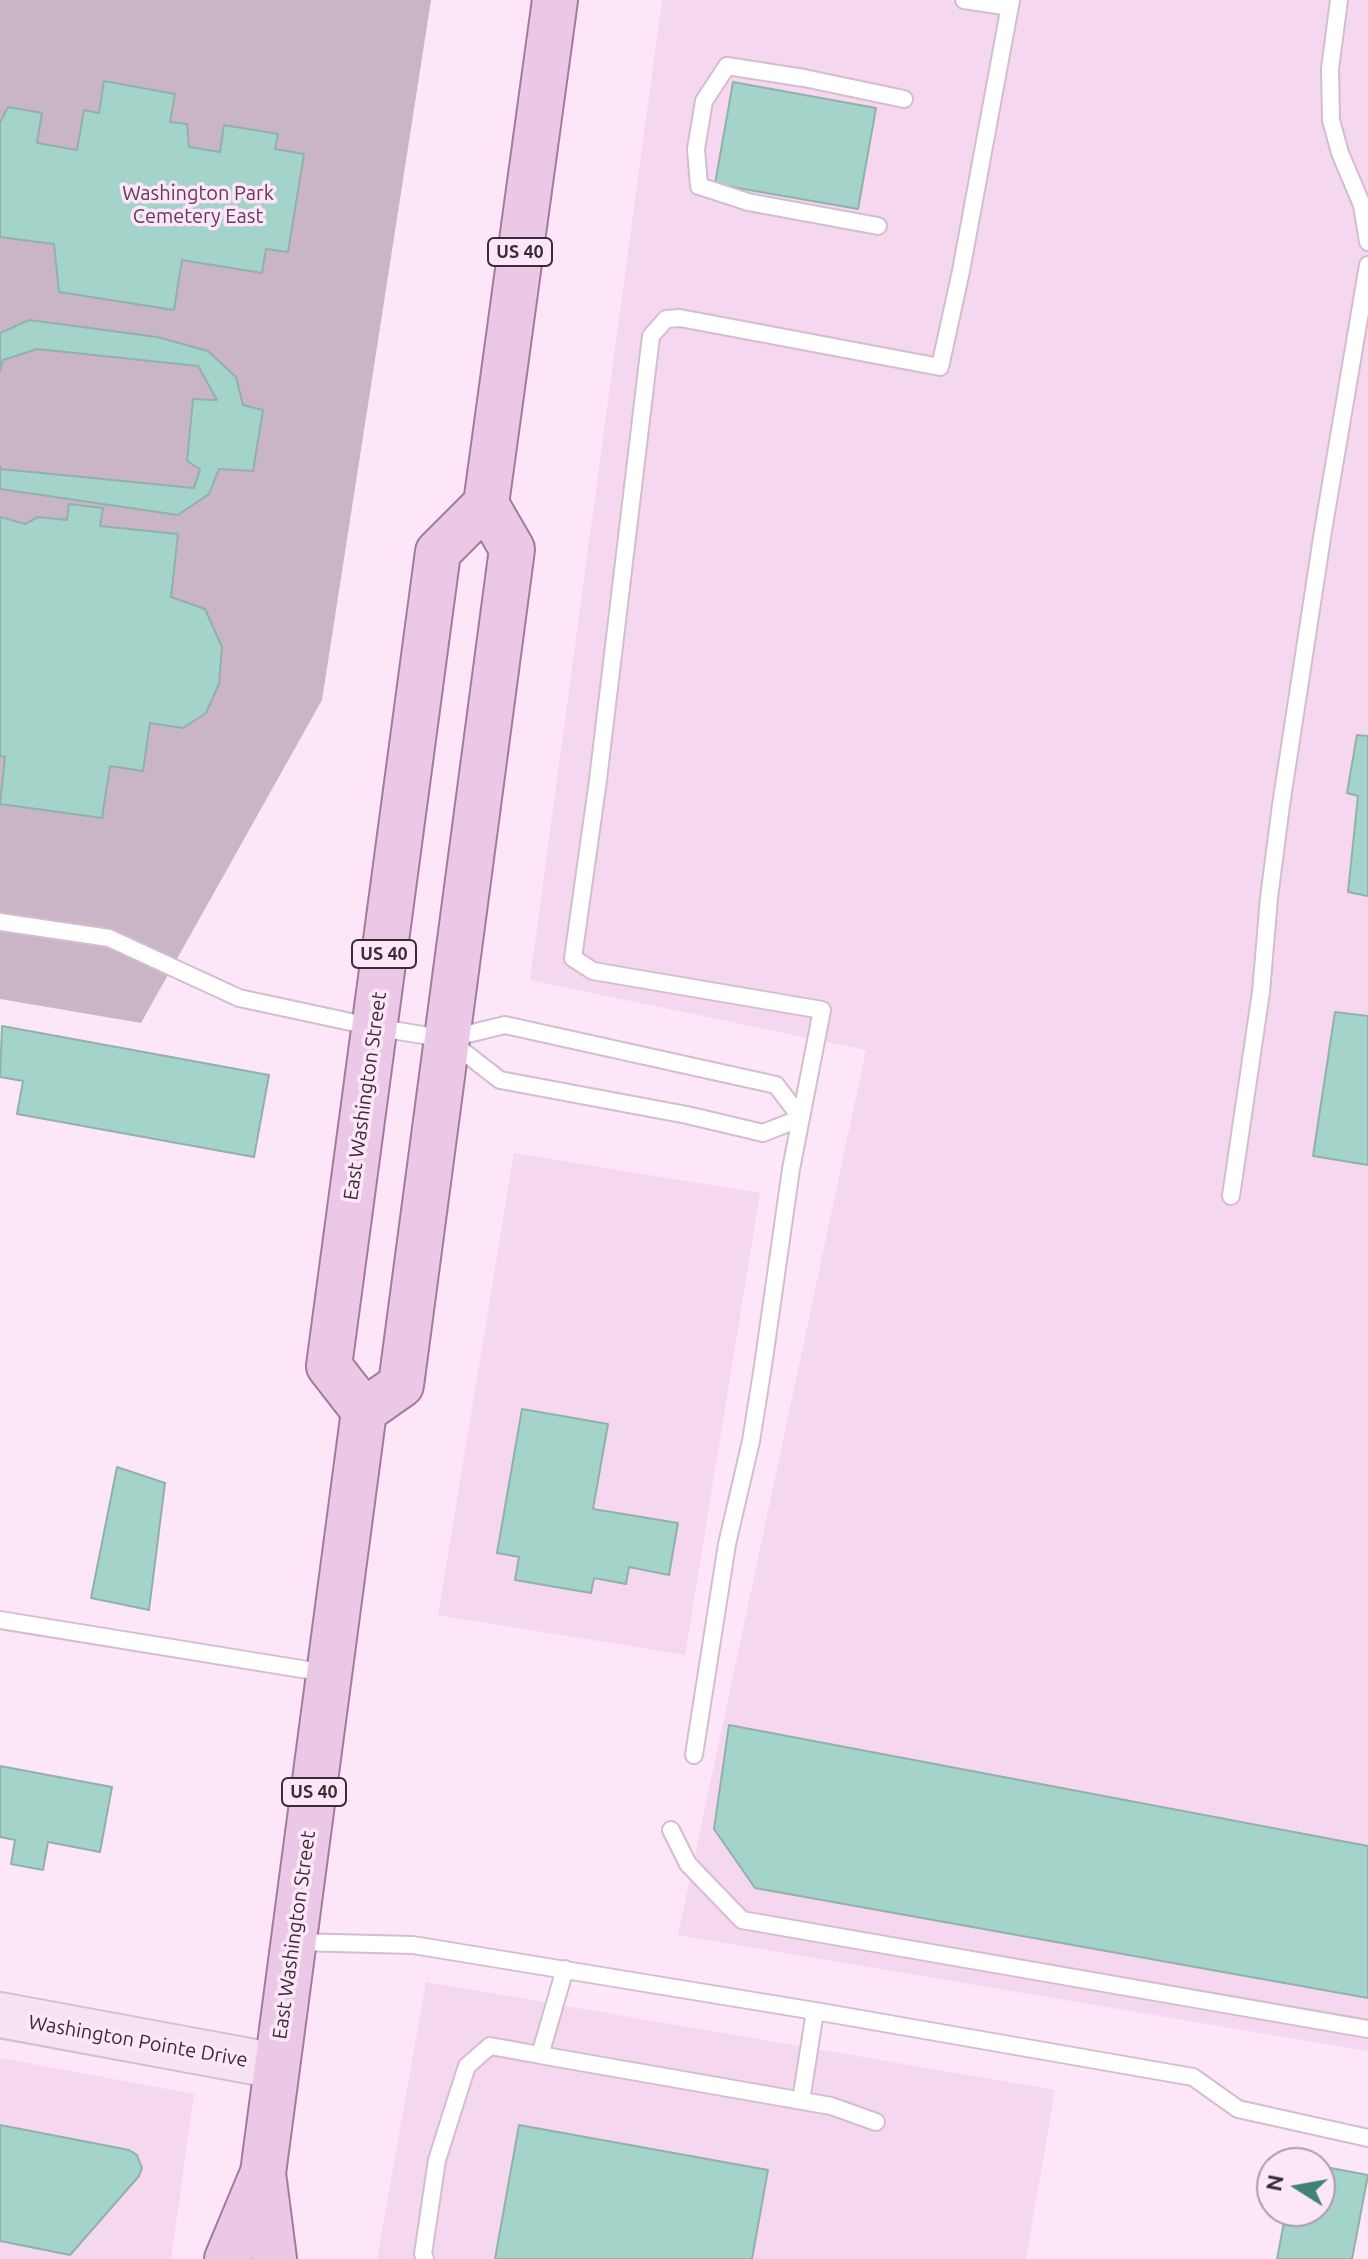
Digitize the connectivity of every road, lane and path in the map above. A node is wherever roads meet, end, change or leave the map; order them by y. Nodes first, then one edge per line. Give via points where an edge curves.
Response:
1 (555, 0) edge
2 (964, 0) edge
3 (1339, 0) edge
4 (1010, 4) edge
5 (904, 99) dead end
6 (878, 226) dead end
7 (1368, 242) edge
8 (1368, 265) edge
9 (486, 504) junction
10 (0, 922) edge
11 (374, 1027) junction
12 (447, 1039) junction
13 (801, 1118) junction
14 (1231, 1196) dead end
15 (364, 1411) junction
16 (0, 1620) edge
17 (331, 1674) junction
18 (694, 1755) dead end
19 (671, 1830) dead end
20 (293, 1942) junction
21 (565, 1969) junction
22 (815, 2011) junction
23 (0, 2015) edge
24 (1368, 2029) edge
25 (540, 2055) junction
26 (276, 2066) junction
27 (801, 2101) junction
28 (876, 2122) dead end
29 (1368, 2138) edge
30 (263, 2173) junction
31 (227, 2259) edge
32 (274, 2259) edge
33 (425, 2259) edge

1 - 9 main road, US 40
2 - 4 lane
3 - 7 lane via 1330,69 1331,120 1362,205
4 - 13 lane via 940,367 680,318 666,319 651,336 573,958 593,971 822,1010
5 - 6 lane via 727,66 704,101 696,149 699,186 748,202
8 - 14 lane via 1281,805
9 - 11 main road, East Washington Street / US 40 via 438,552
9 - 12 main road via 512,549
10 - 11 lane via 109,938 239,998
11 - 12 lane
11 - 15 main road, East Washington Street / US 40 via 329,1366
12 - 13 lane via 500,1080 763,1133
12 - 13 lane via 505,1025 776,1085
12 - 15 main road via 401,1385
13 - 18 lane
15 - 17 main road, East Washington Street / US 40
16 - 17 lane
17 - 20 main road, East Washington Street / US 40
19 - 24 lane via 688,1864 742,1920
20 - 21 lane via 413,1945
20 - 26 main road, East Washington Street / US 40
21 - 22 lane
21 - 25 lane
22 - 27 lane
22 - 29 lane via 1193,2077 1238,2109
23 - 26 street, Washington Pointe Drive
25 - 27 lane
25 - 33 lane via 490,2046 467,2066 437,2160
26 - 30 main road, East Washington Street / US 40
27 - 28 lane
30 - 31 main road, East Washington Street / US 40
30 - 32 main road, East Washington Street / US 40

